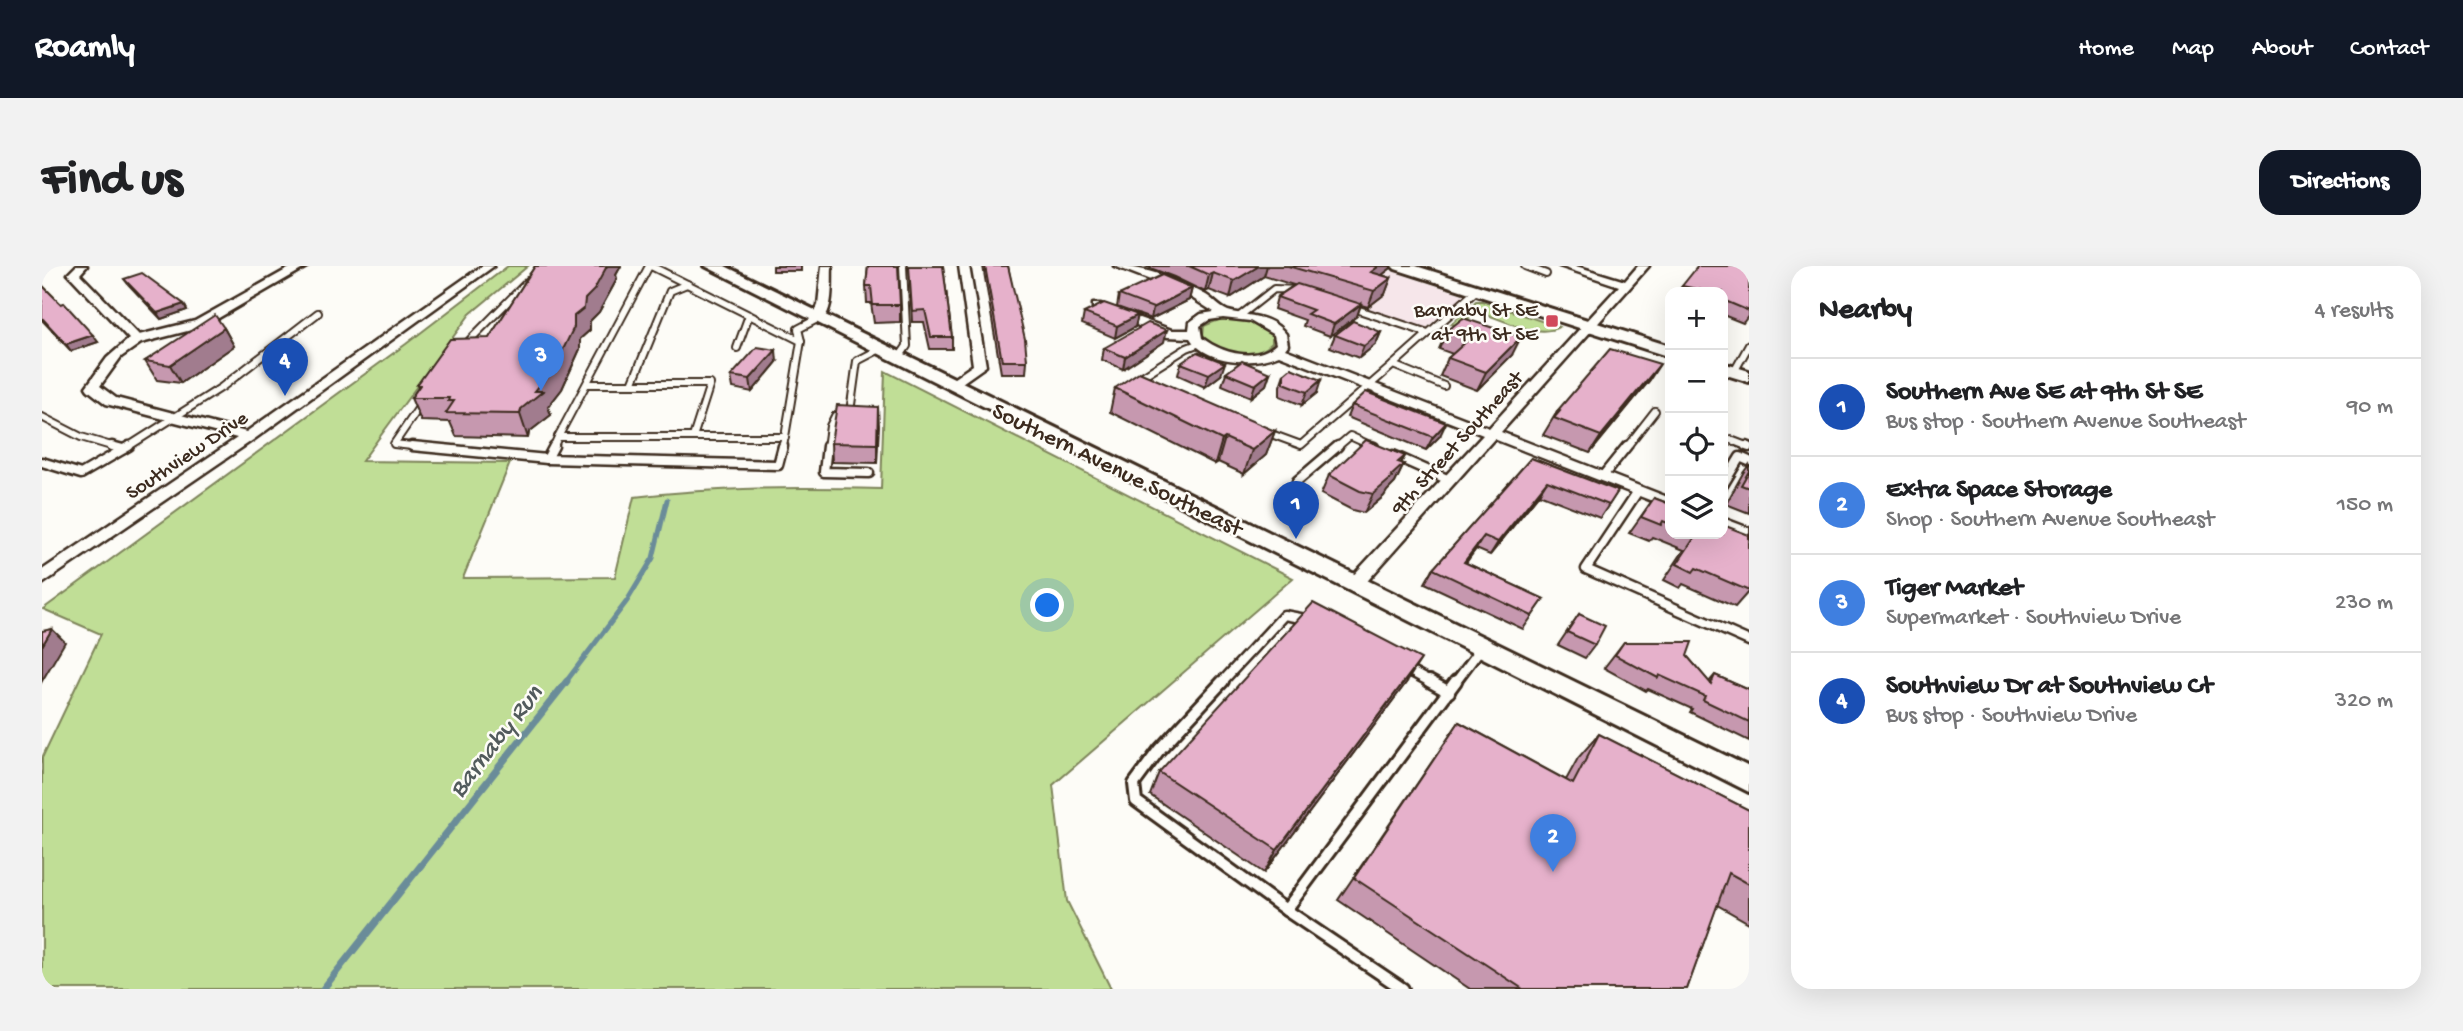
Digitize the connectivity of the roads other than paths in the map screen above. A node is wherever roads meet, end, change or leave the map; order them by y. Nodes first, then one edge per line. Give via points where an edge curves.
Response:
1 (82, 266) edge
2 (303, 266) edge
3 (489, 266) edge
4 (543, 266) edge
5 (650, 266) edge
6 (713, 266) edge
7 (827, 266) edge
8 (903, 266) edge
9 (964, 266) edge
10 (1119, 266) edge
11 (1400, 266) edge
12 (1525, 266) edge
13 (1564, 266) edge
14 (1644, 266) edge
15 (735, 270) edge
16 (1546, 274) dead end
17 (687, 284) junction
18 (1627, 285) junction
19 (1477, 290) junction
20 (1306, 292) edge
21 (1342, 304) edge
22 (1097, 306) edge
23 (318, 313) dead end
24 (1223, 314) junction
25 (749, 315) junction
26 (1241, 315) junction
27 (819, 318) junction
28 (1590, 326) junction
29 (1428, 333) junction
30 (1197, 338) junction
31 (137, 340) junction
32 (801, 341) junction
33 (1749, 345) edge
34 (737, 348) dead end
35 (880, 349) junction
36 (1278, 350) junction
37 (1665, 350) edge
38 (454, 356) edge
39 (898, 359) junction
40 (1393, 365) junction
41 (1735, 372) edge
42 (587, 384) junction
43 (632, 384) junction
44 (952, 386) junction
45 (1369, 386) junction
46 (1444, 386) dead end
47 (1161, 387) edge
48 (424, 400) edge
49 (1655, 411) dead end
50 (42, 417) edge
51 (176, 418) junction
52 (1257, 428) edge
53 (1491, 434) junction
54 (248, 437) junction
55 (558, 437) junction
56 (693, 437) junction
57 (785, 437) junction
58 (1728, 439) edge
59 (1749, 447) edge
60 (123, 449) junction
61 (547, 459) junction
62 (1749, 461) edge
63 (42, 462) edge
64 (869, 473) dead end
65 (1602, 477) junction
66 (1728, 477) edge
67 (1449, 480) junction
68 (1297, 481) dead end
69 (1638, 491) junction
70 (1665, 501) edge
71 (1728, 525) edge
72 (1749, 534) edge
73 (42, 578) edge
74 (1355, 584) junction
75 (1317, 621) edge
76 (1749, 641) edge
77 (1482, 647) junction
78 (1396, 663) edge
79 (1449, 692) junction
80 (1749, 780) edge
81 (1286, 910) junction
82 (1403, 989) edge

1 - 31 street via 74,274
2 - 31 street via 202,323
3 - 54 street, Southview Drive
4 - 38 lane
5 - 17 lane
5 - 42 lane
6 - 15 main road, Southern Avenue Southeast
7 - 27 street
8 - 39 lane via 908,345
9 - 44 street via 980,366
10 - 24 street via 1211,301
11 - 19 main road
12 - 16 lane
13 - 18 street
14 - 18 street, 9th Street Southeast
15 - 27 main road, Southern Avenue Southeast
17 - 25 lane
17 - 43 lane via 670,291
18 - 28 street, 9th Street Southeast
19 - 28 main road
19 - 29 lane
20 - 26 lane via 1272,288
21 - 29 lane
22 - 30 street via 1171,334
23 - 51 lane
24 - 26 street
24 - 30 street via 1199,320 1194,325
25 - 32 lane
25 - 34 lane
26 - 36 street via 1276,329 1282,339
27 - 32 lane via 798,329
27 - 35 main road, Southern Avenue Southeast
28 - 37 main road
28 - 53 street, 9th Street Southeast
29 - 40 lane
30 - 36 street via 1219,352 1244,357
30 - 47 lane via 1144,375
31 - 51 street via 104,367 93,387 111,401
32 - 57 lane
33 - 41 lane
35 - 39 main road, Southern Avenue Southeast
35 - 64 lane via 857,361 850,412 835,416 830,426 824,472
36 - 45 street
39 - 44 main road, Southern Avenue Southeast
40 - 45 lane
40 - 46 lane
42 - 43 lane
42 - 55 lane
43 - 56 lane via 710,384
44 - 74 main road, Southern Avenue Southeast
45 - 52 lane via 1301,445
45 - 53 street
48 - 61 lane via 394,444
49 - 65 lane
50 - 60 lane via 81,437
51 - 54 street
51 - 60 lane
53 - 65 street
53 - 67 street, 9th Street Southeast
54 - 73 street, Southview Drive
55 - 56 lane
55 - 61 lane
56 - 57 lane
57 - 61 lane via 778,466
58 - 59 lane
60 - 63 lane via 81,474
62 - 66 lane via 1740,457
65 - 69 street
67 - 68 lane via 1350,436
67 - 74 street, 9th Street Southeast
69 - 70 street
69 - 76 lane via 1586,569
71 - 72 street
74 - 77 main road, Southern Avenue Southeast
75 - 81 lane via 1284,615 1133,784 1136,801
77 - 79 lane
77 - 80 main road, Southern Avenue Southeast
78 - 79 lane
79 - 81 lane
81 - 82 lane

